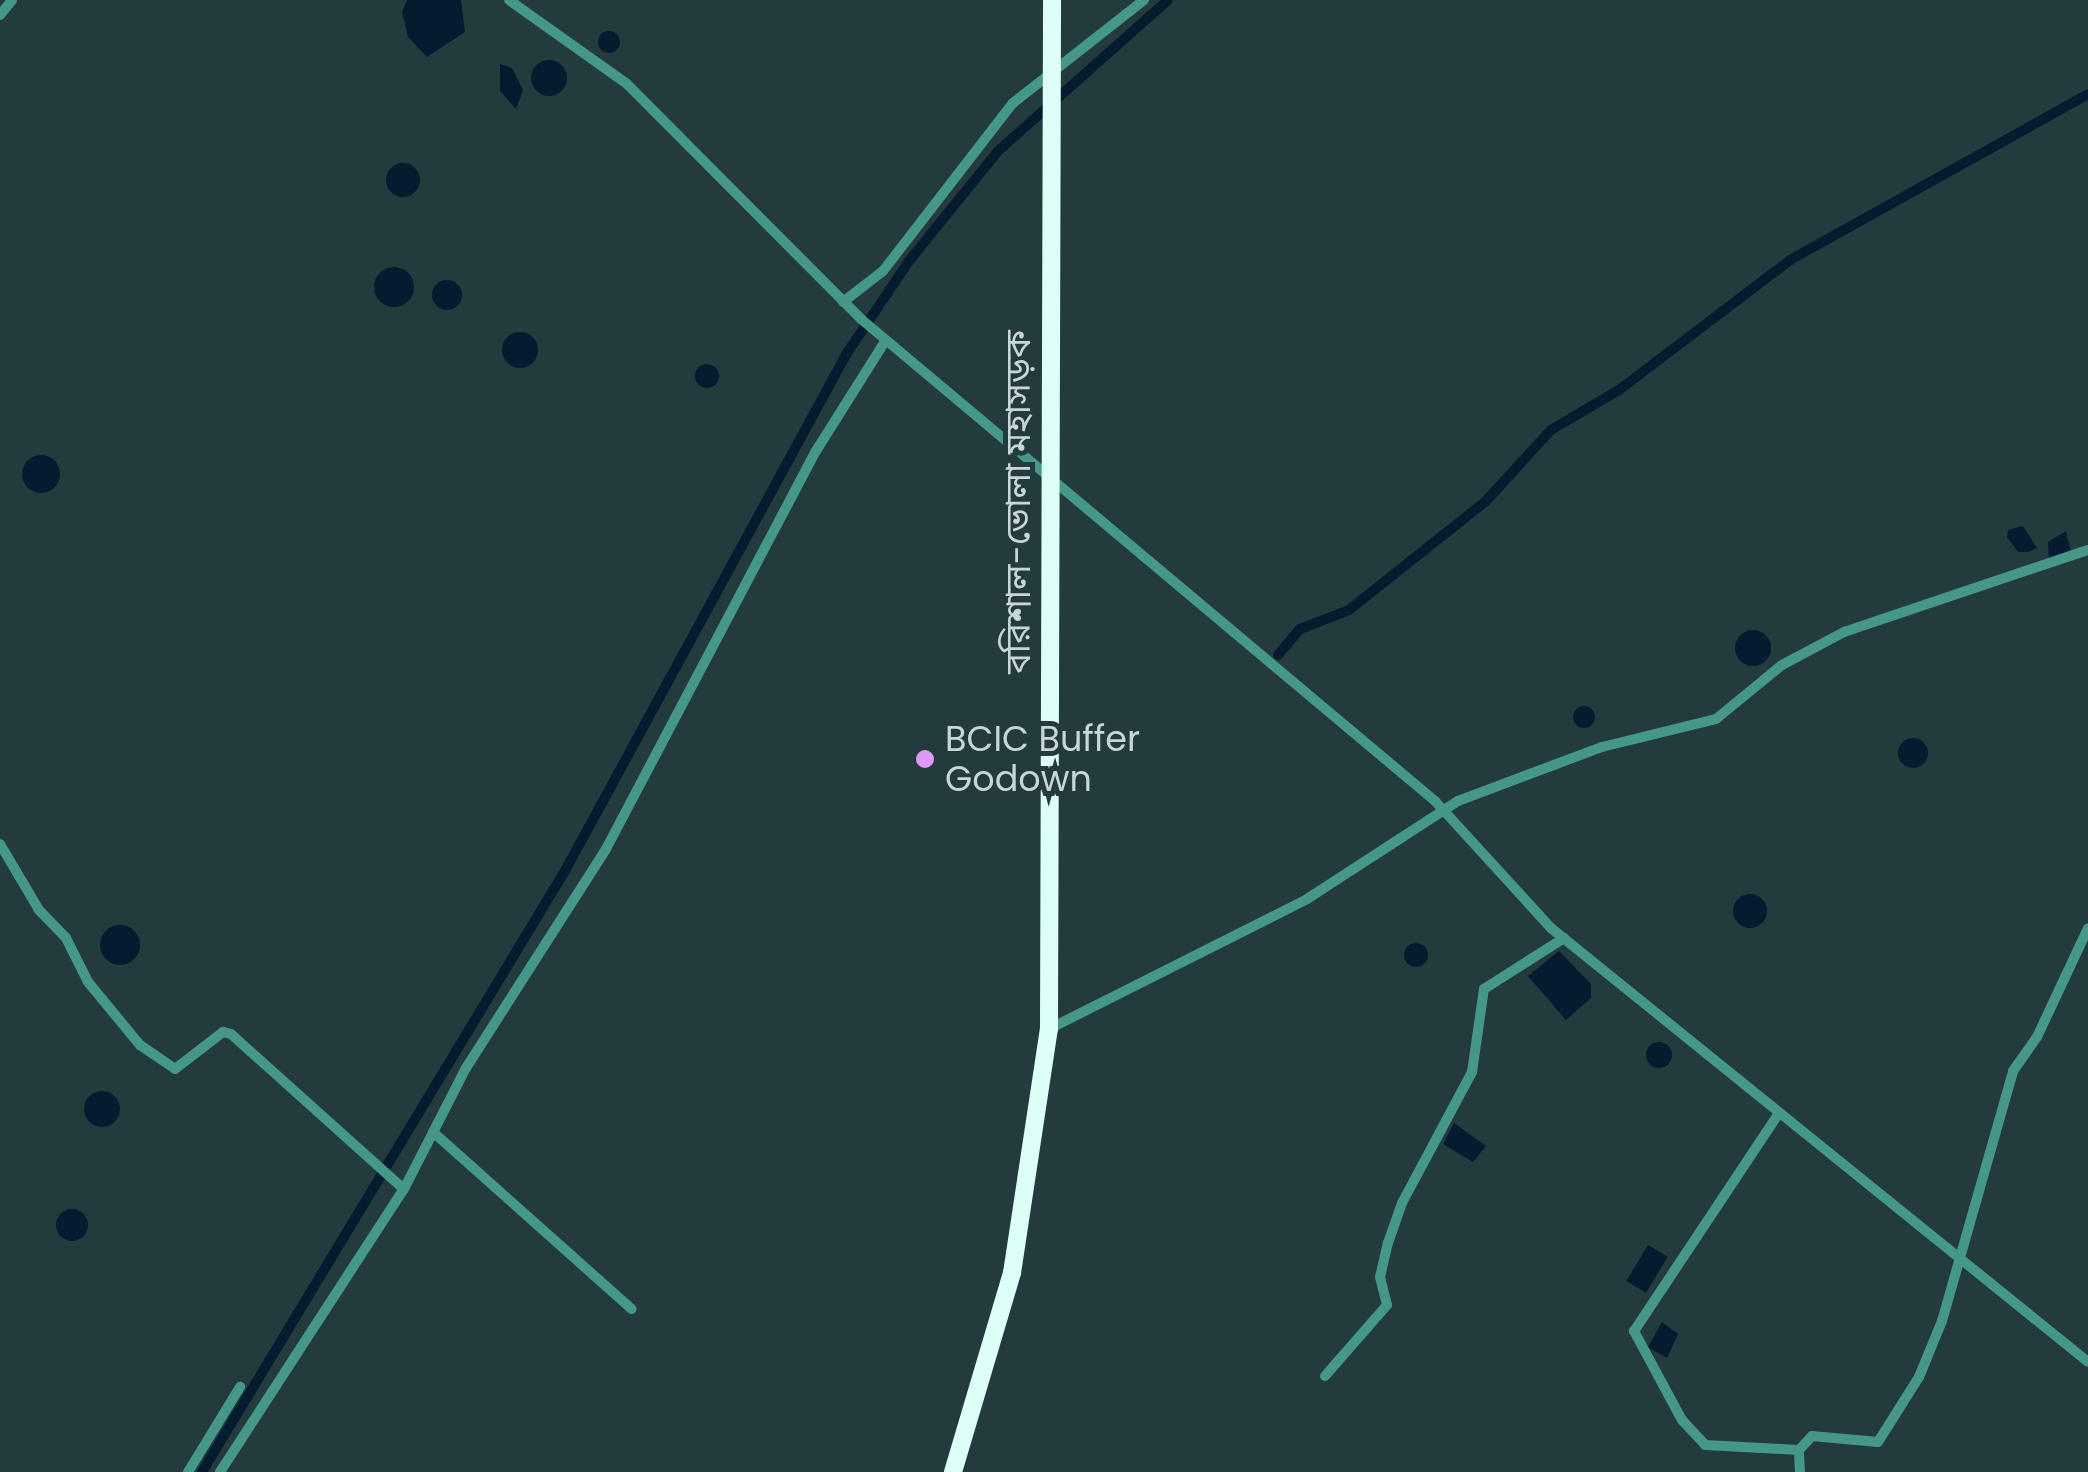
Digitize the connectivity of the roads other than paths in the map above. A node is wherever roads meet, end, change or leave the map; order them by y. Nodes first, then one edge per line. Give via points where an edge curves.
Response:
1 (12, 0) edge
2 (508, 0) edge
3 (1052, 0) edge
4 (1144, 0) edge
5 (0, 15) edge
6 (1051, 70) junction
7 (842, 302) junction
8 (883, 337) junction
9 (1049, 475) junction
10 (2088, 550) edge
11 (1446, 812) junction
12 (0, 844) edge
13 (2088, 928) edge
14 (1564, 938) junction
15 (1049, 1029) junction
16 (1779, 1113) junction
17 (433, 1132) junction
18 (399, 1185) junction
19 (1957, 1256) junction
20 (632, 1309) dead end
21 (2088, 1362) edge
22 (1325, 1376) dead end
23 (240, 1388) dead end
24 (1799, 1450) junction
25 (188, 1472) edge
26 (220, 1472) edge
27 (953, 1472) edge
28 (1800, 1472) edge

1 - 5 street
2 - 7 street via 626,83
3 - 6 highway, বরিশাল-ভোলা মহাসড়ক
4 - 6 street
6 - 7 street via 1013,104 883,271
6 - 9 highway, বরিশাল-ভোলা মহাসড়ক
7 - 8 street
8 - 9 street
8 - 17 street via 606,849 466,1068
9 - 11 street
9 - 15 highway, বরিশাল-ভোলা মহাসড়ক
10 - 11 street via 1844,632 1782,665 1716,719 1602,746 1495,785
11 - 14 street
11 - 15 street via 1348,867 1307,899
12 - 18 street via 40,910 66,938 88,982 140,1045 176,1069 223,1032 231,1034
13 - 19 street via 2037,1037 2013,1072
14 - 16 street
14 - 22 street via 1484,989 1472,1072 1402,1203 1388,1243 1380,1276 1387,1305
15 - 27 highway, বরিশাল-ভোলা মহাসড়ক via 1012,1273
16 - 19 street
16 - 24 street via 1634,1332 1682,1420 1705,1445 1774,1454
17 - 18 street
17 - 20 street
18 - 26 street
19 - 21 street
19 - 24 street via 1942,1321 1919,1378 1878,1442 1812,1436
23 - 25 street
24 - 28 street

